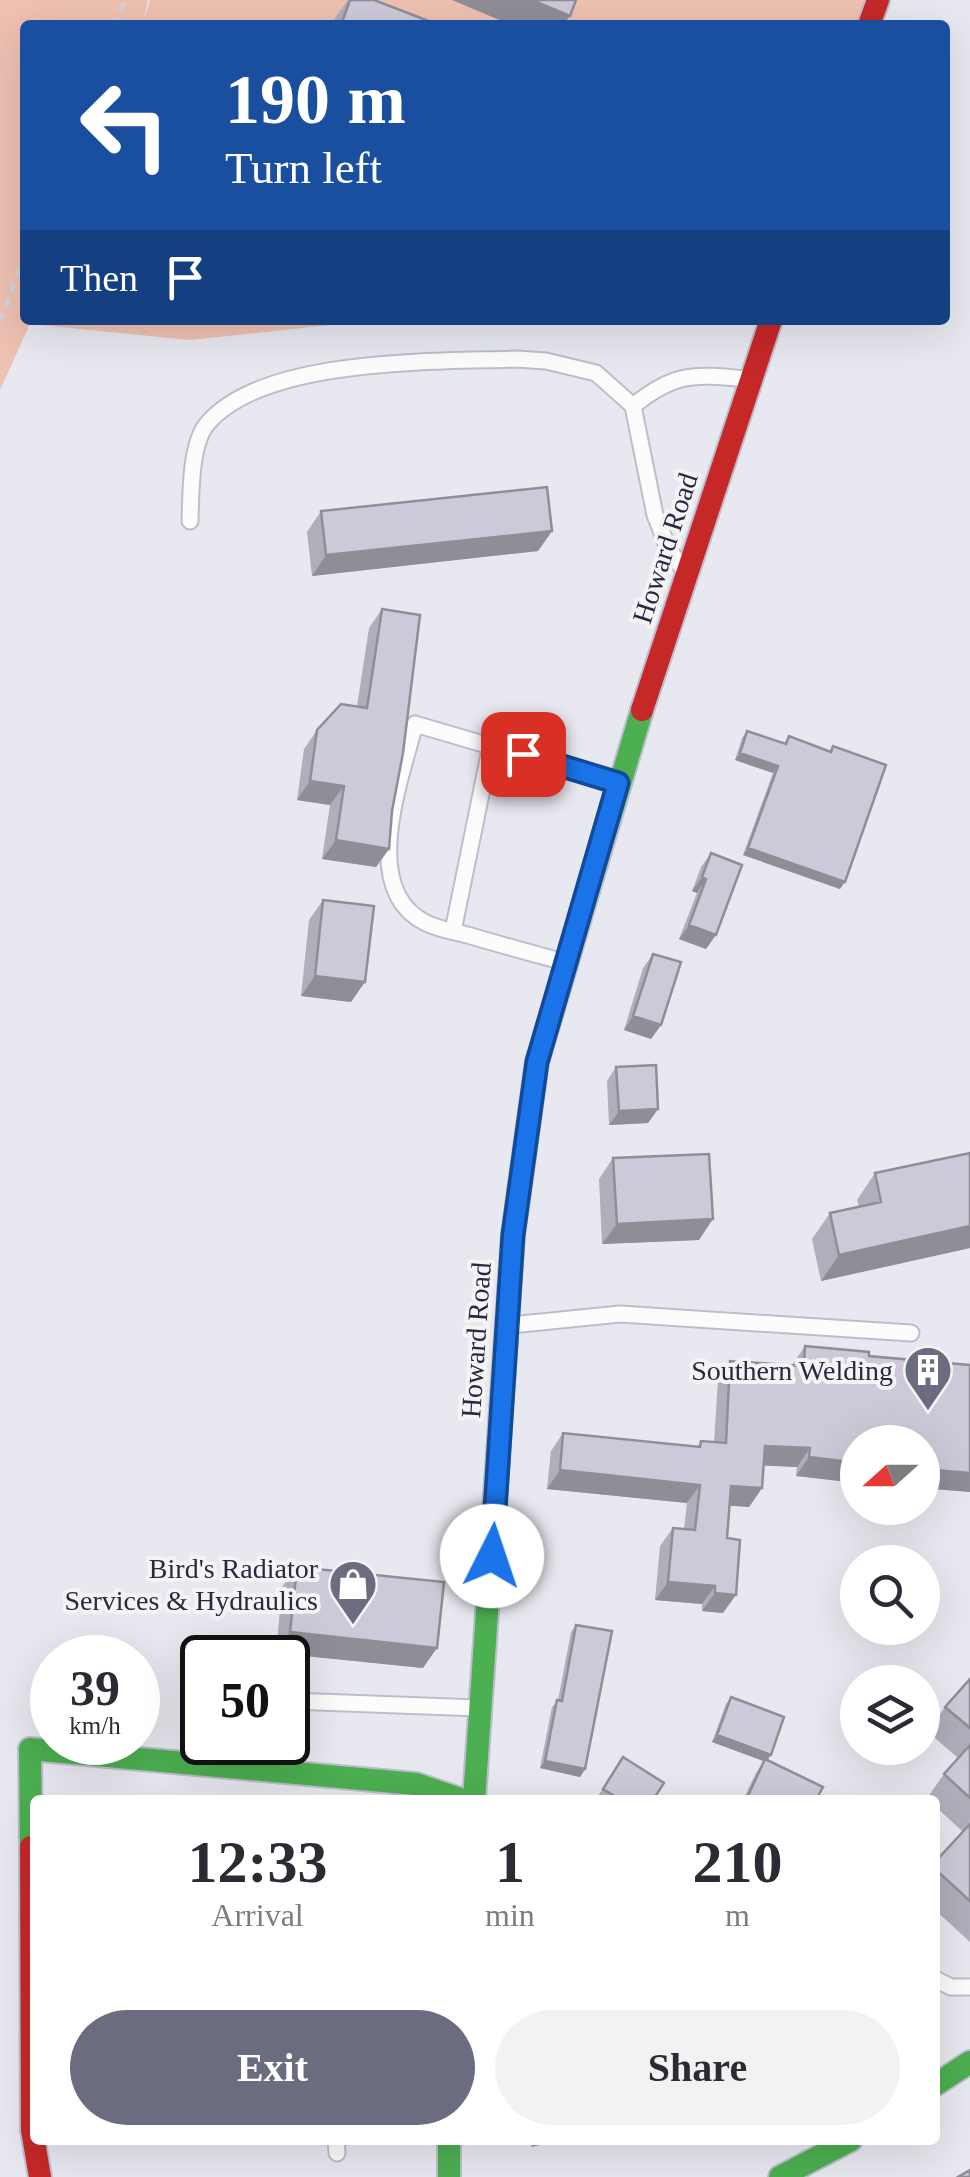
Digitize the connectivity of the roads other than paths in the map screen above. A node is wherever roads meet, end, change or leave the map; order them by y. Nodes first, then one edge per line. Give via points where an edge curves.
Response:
1 (769, 325) edge
2 (752, 379) junction
3 (633, 406) junction
4 (190, 521) dead end
5 (688, 576) junction
6 (491, 745) junction
7 (618, 783) junction
8 (453, 931) junction
9 (564, 962) junction
10 (507, 1326) junction
11 (912, 1334) dead end
12 (310, 1702) edge
13 (483, 1708) junction
14 (343, 1789) edge
15 (30, 1795) edge
16 (448, 1795) edge
17 (474, 1795) edge
18 (940, 1982) edge
19 (970, 1986) edge
20 (970, 2062) edge
21 (940, 2083) edge
22 (35, 2145) edge
23 (449, 2145) edge
24 (841, 2145) edge
25 (40, 2177) edge
26 (449, 2177) edge
27 (780, 2177) edge

1 - 2 main road, Howard Road
2 - 3 lane via 683,377
2 - 5 main road, Howard Road
3 - 4 lane via 596,373 518,359 341,369 280,381 232,403 205,426 193,465
3 - 5 lane via 655,514
5 - 7 main road, Howard Road
6 - 7 lane
6 - 8 lane
6 - 8 lane via 415,724 391,820 394,890 426,924
7 - 9 main road, Howard Road
8 - 9 lane
9 - 10 main road, Howard Road via 537,1062
10 - 11 lane via 620,1314
10 - 13 main road, Howard Road
12 - 13 lane
13 - 17 main road, Howard Road
14 - 15 main road via 30,1750
14 - 16 main road via 416,1784
18 - 19 lane
20 - 21 main road
22 - 25 main road
23 - 26 main road
24 - 27 main road

